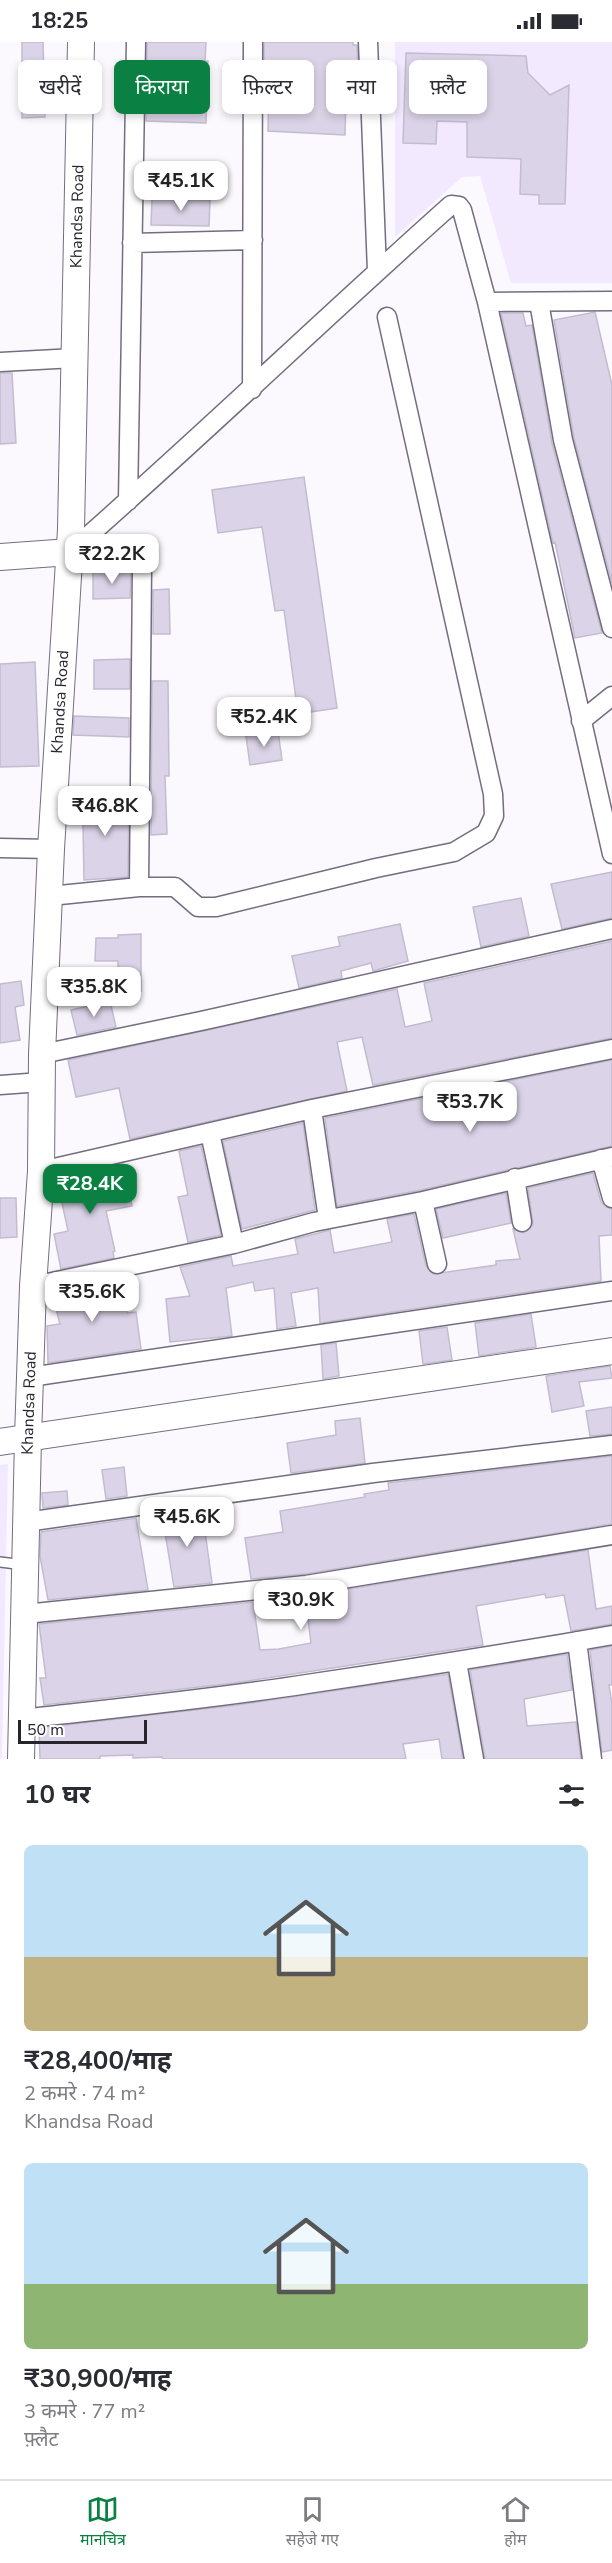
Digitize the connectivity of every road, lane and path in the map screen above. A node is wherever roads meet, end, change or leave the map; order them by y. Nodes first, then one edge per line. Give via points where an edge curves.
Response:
1 (81, 42) edge
2 (136, 42) edge
3 (253, 42) edge
4 (368, 42) edge
5 (253, 240) junction
6 (132, 243) junction
7 (377, 271) junction
8 (612, 301) edge
9 (488, 302) junction
10 (538, 302) junction
11 (387, 317) dead end
12 (75, 358) junction
13 (0, 362) edge
14 (252, 389) junction
15 (128, 501) junction
16 (70, 552) junction
17 (0, 557) edge
18 (142, 567) dead end
19 (612, 628) edge
20 (612, 696) edge
21 (581, 721) junction
22 (605, 798) edge
23 (0, 848) edge
24 (51, 849) junction
25 (612, 854) edge
26 (139, 887) junction
27 (50, 896) junction
28 (612, 929) edge
29 (612, 1048) edge
30 (42, 1054) junction
31 (42, 1082) junction
32 (0, 1086) edge
33 (312, 1109) junction
34 (210, 1133) junction
35 (607, 1158) edge
36 (41, 1171) junction
37 (515, 1178) junction
38 (612, 1198) edge
39 (423, 1201) junction
40 (328, 1220) junction
41 (522, 1222) dead end
42 (234, 1244) junction
43 (437, 1264) dead end
44 (33, 1286) junction
45 (612, 1291) edge
46 (612, 1351) edge
47 (30, 1377) junction
48 (28, 1438) junction
49 (0, 1442) edge
50 (612, 1445) edge
51 (26, 1522) junction
52 (612, 1535) edge
53 (0, 1562) edge
54 (25, 1565) junction
55 (25, 1614) junction
56 (612, 1635) edge
57 (577, 1641) junction
58 (457, 1662) junction
59 (22, 1719) junction
60 (21, 1759) edge
61 (474, 1759) edge
62 (592, 1759) edge

1 - 12 street, Khandsa Road
2 - 6 street
3 - 5 street
4 - 7 street
5 - 6 street
5 - 14 street
6 - 15 street
7 - 9 street via 456,204 462,210
7 - 14 street
8 - 10 street
9 - 10 street
9 - 21 street
10 - 19 street via 563,440
11 - 26 street via 469,682 493,794 494,816 486,832 454,852 232,903 198,907 175,887
12 - 13 street
12 - 16 street, Khandsa Road
14 - 15 street
15 - 16 street
16 - 17 street
16 - 24 street, Khandsa Road
18 - 26 street
20 - 21 street
21 - 22 street
22 - 25 street
23 - 24 street
24 - 27 street, Khandsa Road
26 - 27 street
27 - 30 street, Khandsa Road
28 - 30 street
29 - 33 street
30 - 31 street, Khandsa Road
31 - 32 street
31 - 36 street, Khandsa Road
33 - 34 street
33 - 40 street
34 - 36 street
34 - 42 street
35 - 37 street
35 - 38 street
36 - 44 street, Khandsa Road
37 - 39 street
37 - 41 street
39 - 40 street
39 - 43 street
40 - 42 street
42 - 44 street
44 - 47 street, Khandsa Road
45 - 47 street
46 - 48 street
47 - 48 street, Khandsa Road
48 - 49 street
48 - 51 street, Khandsa Road
50 - 51 street via 373,1473
51 - 54 street, Khandsa Road
52 - 55 street via 306,1585
53 - 54 lane
54 - 55 street, Khandsa Road
55 - 59 street, Khandsa Road
56 - 57 street
57 - 58 street
57 - 62 street
58 - 59 street
58 - 61 street
59 - 60 street, Khandsa Road

